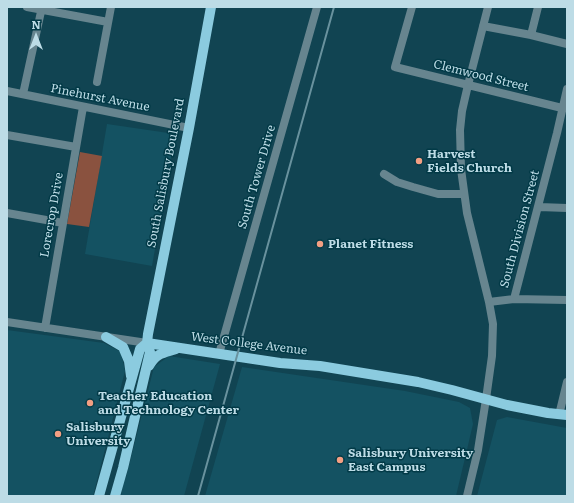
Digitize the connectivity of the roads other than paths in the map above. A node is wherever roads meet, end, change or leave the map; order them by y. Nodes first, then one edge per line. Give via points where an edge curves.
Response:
1 (27, 7) edge
2 (111, 7) edge
3 (211, 7) edge
4 (316, 7) edge
5 (412, 7) edge
6 (488, 7) edge
7 (538, 7) edge
8 (42, 8) edge
9 (108, 22) junction
10 (483, 26) junction
11 (531, 35) junction
12 (567, 44) edge
13 (97, 82) dead end
14 (468, 85) junction
15 (567, 89) edge
16 (7, 92) edge
17 (23, 94) junction
18 (83, 107) junction
19 (562, 108) junction
20 (189, 128) junction
21 (558, 133) junction
22 (567, 134) edge
23 (7, 135) edge
24 (76, 147) junction
25 (384, 174) dead end
26 (464, 194) junction
27 (539, 207) junction
28 (567, 208) edge
29 (7, 213) edge
30 (62, 223) junction
31 (514, 299) junction
32 (567, 300) edge
33 (489, 302) junction
34 (7, 322) edge
35 (45, 328) junction
36 (106, 337) junction
37 (147, 343) junction
38 (180, 348) junction
39 (219, 354) junction
40 (145, 372) junction
41 (567, 382) edge
42 (131, 383) junction
43 (486, 399) junction
44 (563, 415) edge
45 (103, 494) edge
46 (115, 496) edge
47 (467, 496) edge

1 - 8 street
2 - 9 street
3 - 20 main road, South Salisbury Boulevard
4 - 39 street, South Tower Drive
5 - 14 street, Clemwood Street via 394,67
6 - 10 street
7 - 11 street
8 - 9 street
8 - 17 street
9 - 13 street
10 - 11 street
10 - 14 street
11 - 12 street
14 - 19 street, Clemwood Street
14 - 26 street via 460,130
15 - 19 street, South Division Street
16 - 17 street, Pinehurst Avenue
17 - 18 street, Pinehurst Avenue
18 - 20 street, Pinehurst Avenue
18 - 24 street, Lorecrop Drive
19 - 21 street, South Division Street
20 - 37 main road, South Salisbury Boulevard
21 - 22 street
21 - 27 street, South Division Street
23 - 24 street
24 - 30 street, Lorecrop Drive
25 - 26 street via 397,182 438,194
26 - 33 street
27 - 28 street
27 - 31 street, South Division Street
29 - 30 street
30 - 35 street, Lorecrop Drive
31 - 32 street
31 - 33 street, South Division Street
33 - 43 street, South Division Street via 493,324
34 - 35 street, West College Avenue
35 - 36 street, West College Avenue
36 - 37 street, West College Avenue
36 - 42 main road via 123,347 129,361
37 - 38 main road, West College Avenue
37 - 40 main road, South Salisbury Boulevard via 150,352
37 - 42 main road, South Salisbury Boulevard via 140,349
38 - 39 main road, West College Avenue
38 - 40 main road via 156,356
39 - 43 main road, West College Avenue via 403,379
40 - 46 main road, South Salisbury Boulevard
41 - 44 street
42 - 45 main road, South Salisbury Boulevard
43 - 44 main road, West College Avenue
43 - 47 street, South Division Street

